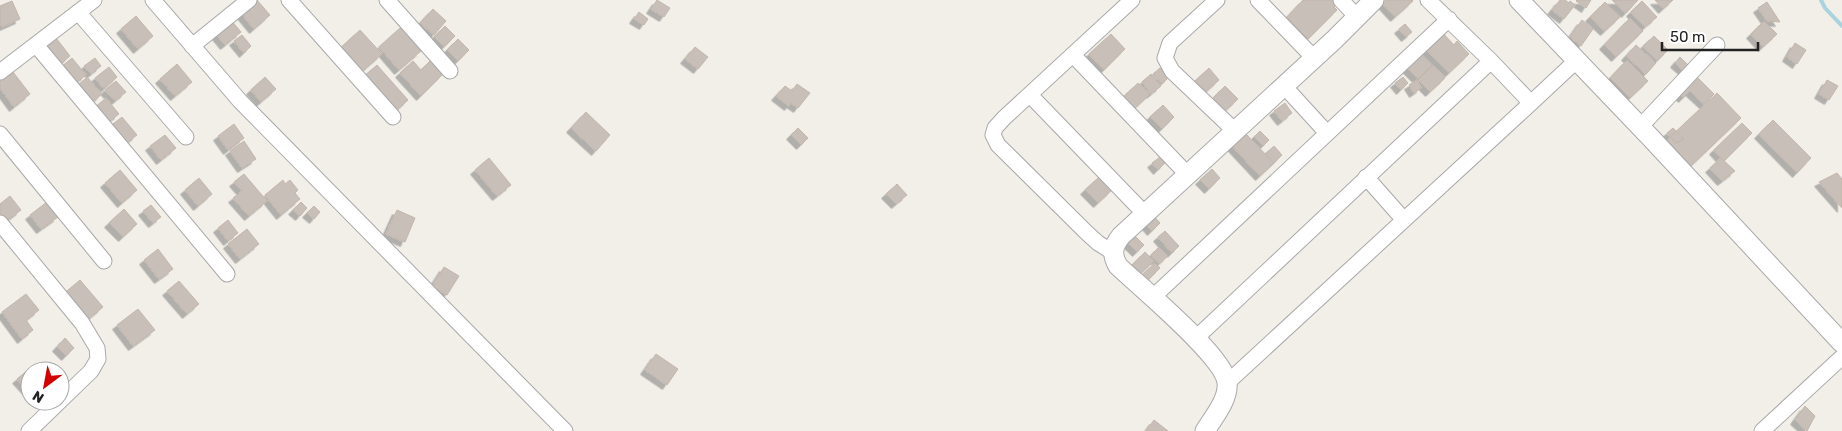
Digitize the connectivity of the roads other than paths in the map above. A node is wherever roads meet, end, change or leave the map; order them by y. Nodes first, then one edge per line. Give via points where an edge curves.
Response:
1 (94, 0) edge
2 (152, 0) edge
3 (249, 0) edge
4 (289, 0) edge
5 (387, 0) edge
6 (1132, 0) edge
7 (1217, 0) edge
8 (1258, 0) edge
9 (1341, 0) edge
10 (1374, 0) edge
11 (1428, 0) edge
12 (1519, 0) edge
13 (78, 12) junction
14 (1357, 17) junction
15 (1448, 19) junction
16 (36, 45) junction
17 (1717, 45) dead end
18 (192, 46) junction
19 (1073, 55) junction
20 (1314, 58) junction
21 (1577, 60) junction
22 (1491, 61) junction
23 (450, 71) dead end
24 (0, 72) edge
25 (1284, 86) junction
26 (1030, 95) junction
27 (1531, 103) junction
28 (393, 117) dead end
29 (1641, 126) junction
30 (1235, 131) junction
31 (1327, 133) junction
32 (0, 134) edge
33 (186, 137) dead end
34 (1188, 175) junction
35 (1366, 177) junction
36 (1145, 214) junction
37 (1404, 220) junction
38 (0, 222) edge
39 (1114, 253) junction
40 (104, 261) dead end
41 (227, 274) dead end
42 (1152, 298) junction
43 (1196, 338) junction
44 (1842, 343) edge
45 (1842, 357) edge
46 (1227, 382) junction
47 (29, 431) edge
48 (566, 431) edge
49 (1205, 431) edge
50 (1762, 431) edge

1 - 13 street
2 - 18 street
3 - 18 street
4 - 28 street
5 - 23 street
6 - 19 street
7 - 30 street via 1170,43 1165,58 1172,71
8 - 20 street
9 - 14 street
10 - 14 street
11 - 15 street
12 - 21 street
13 - 16 street
13 - 33 street
14 - 20 street
15 - 22 street
15 - 31 street
16 - 24 street
16 - 41 street
17 - 29 street
18 - 48 street via 240,101
19 - 26 street
19 - 34 street
20 - 25 street
21 - 27 street
21 - 29 street
22 - 27 street
22 - 35 street
25 - 30 street
25 - 31 street
26 - 36 street
26 - 39 street via 994,128 993,135 998,145 1087,233
27 - 37 street
29 - 44 street
30 - 34 street
31 - 42 street
32 - 40 street
34 - 36 street
35 - 37 street
35 - 43 street
36 - 39 street via 1114,245
37 - 46 street
38 - 47 street via 82,323 97,348 98,359 91,371
39 - 42 street via 1118,266
42 - 43 street
43 - 46 street via 1223,370
45 - 50 street
46 - 49 street via 1226,394

